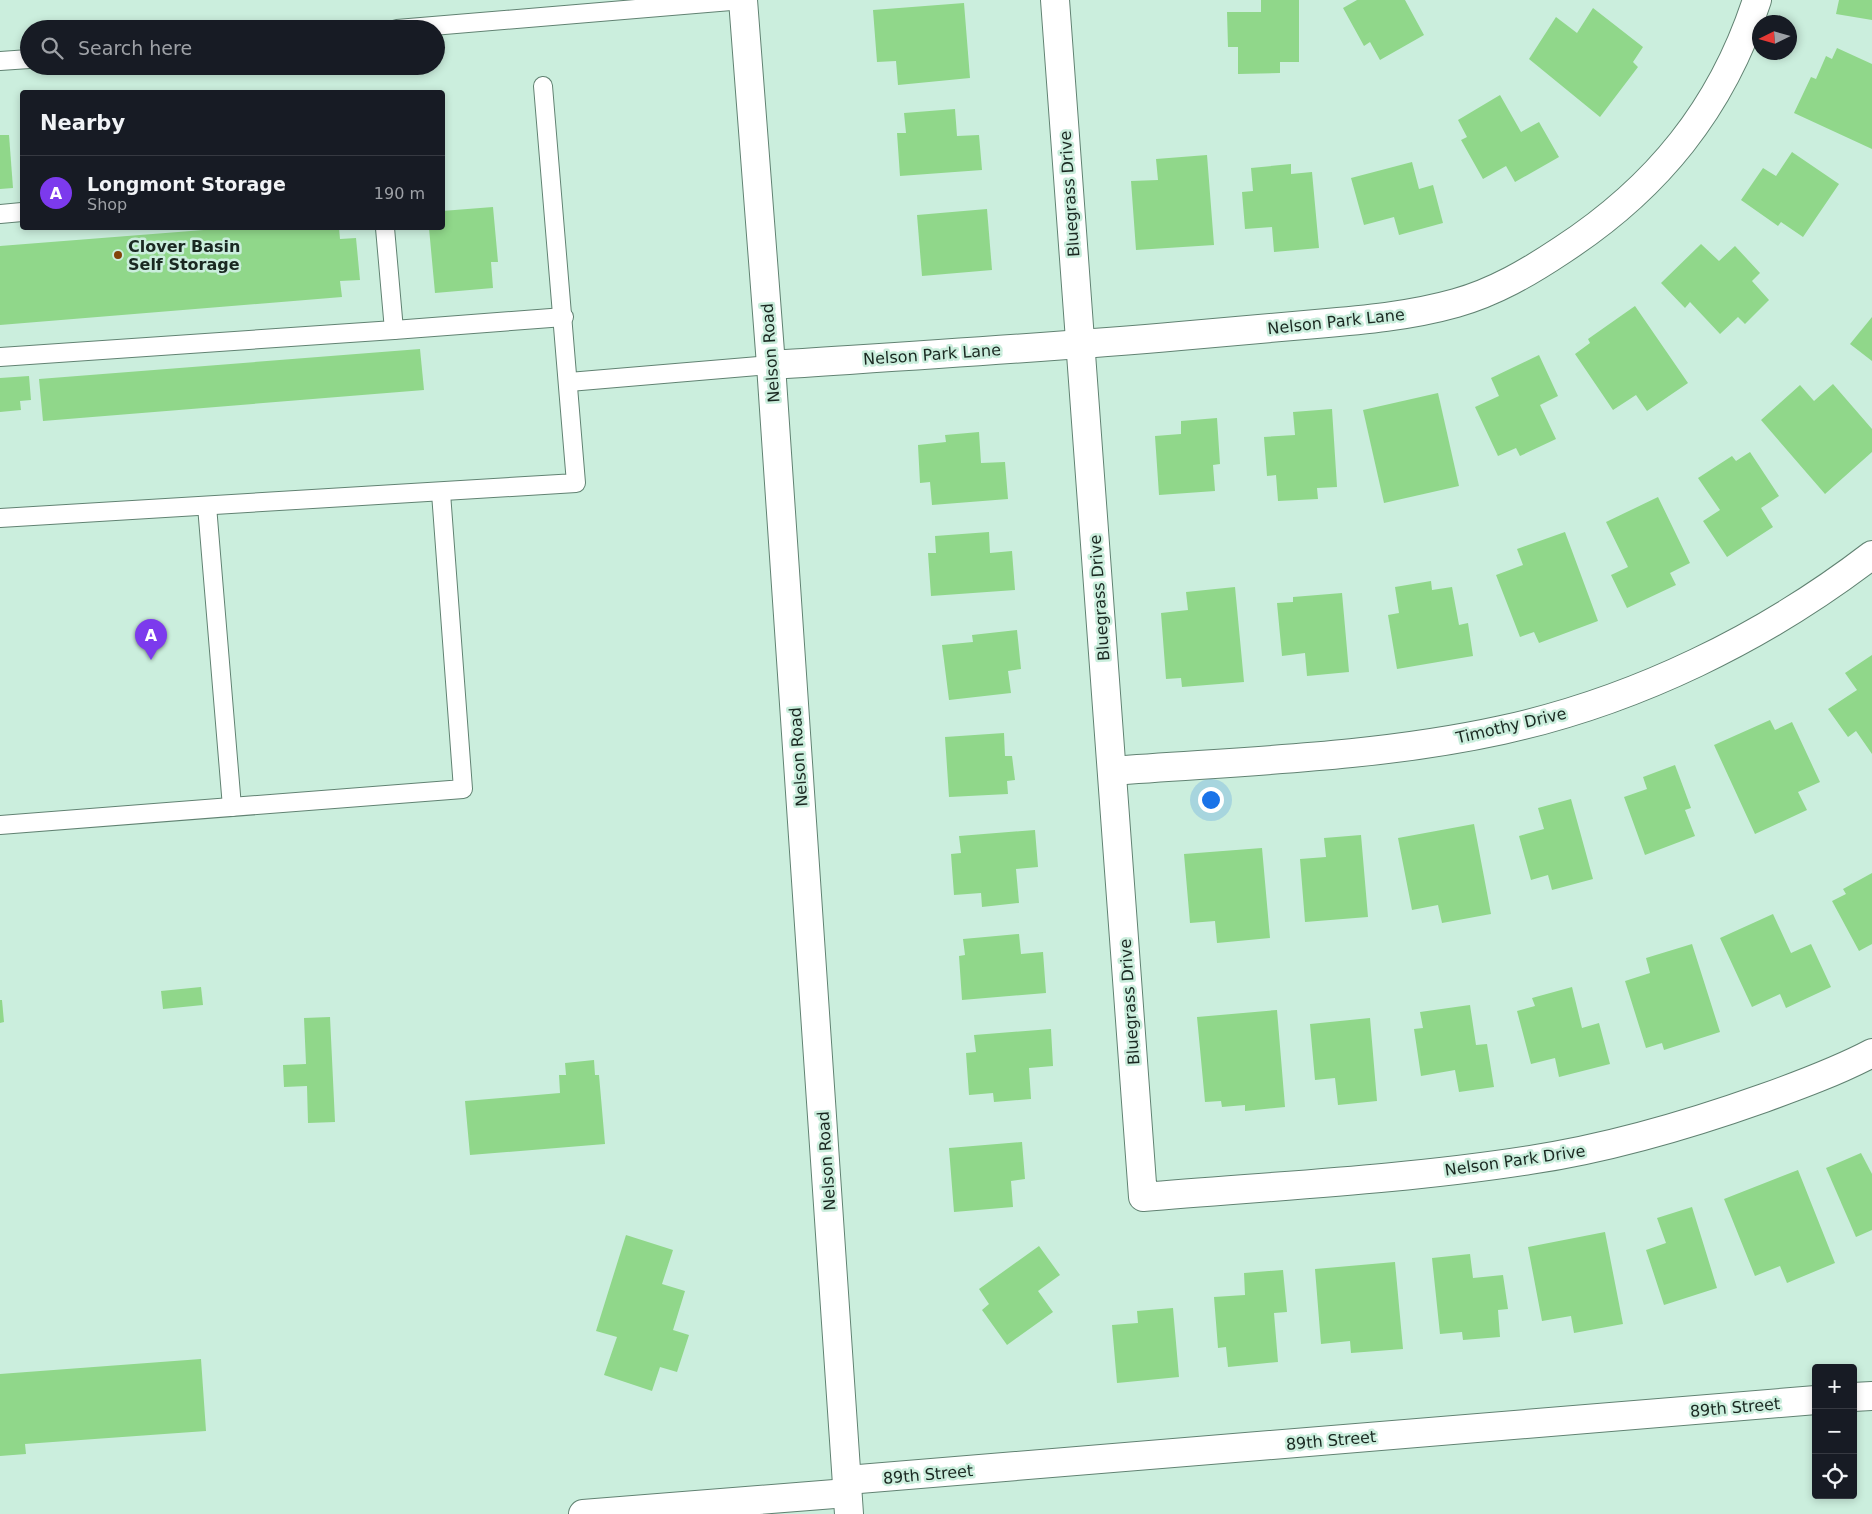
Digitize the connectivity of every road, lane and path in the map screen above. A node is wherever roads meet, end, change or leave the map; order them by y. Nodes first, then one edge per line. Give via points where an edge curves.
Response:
1 (743, 0) edge
2 (1055, 0) edge
3 (1757, 0) edge
4 (445, 25) edge
5 (20, 60) edge
6 (0, 61) edge
7 (543, 86) dead end
8 (20, 212) edge
9 (0, 214) edge
10 (385, 230) edge
11 (564, 317) junction
12 (394, 330) junction
13 (1080, 344) junction
14 (0, 357) edge
15 (772, 365) junction
16 (569, 382) junction
17 (440, 493) junction
18 (207, 506) junction
19 (0, 518) edge
20 (1872, 555) edge
21 (1112, 771) junction
22 (232, 807) junction
23 (0, 825) edge
24 (1872, 1053) edge
25 (1143, 1196) joint
26 (1872, 1396) edge
27 (1857, 1397) edge
28 (1812, 1400) edge
29 (848, 1496) edge
30 (583, 1514) edge

1 - 4 lane
1 - 15 street, Nelson Road
2 - 13 street, Bluegrass Drive
3 - 13 street, Nelson Park Lane via 1742,42 1713,100 1657,172 1595,229 1520,277 1479,296 1403,315
5 - 6 lane
7 - 11 lane
8 - 9 lane
10 - 12 lane
11 - 12 lane
11 - 16 lane
12 - 14 lane
13 - 15 street, Nelson Park Lane
13 - 21 street, Bluegrass Drive
15 - 16 lane
15 - 29 street, Nelson Road
16 - 17 lane via 576,483
17 - 18 lane
17 - 22 lane via 463,789
18 - 19 lane
18 - 22 lane
20 - 21 street, Timothy Drive via 1829,587 1772,622 1688,666 1622,693 1523,725 1381,749
21 - 25 street, Bluegrass Drive
22 - 23 lane
24 - 25 street, Nelson Park Drive via 1728,1111 1644,1136 1570,1153 1407,1175
26 - 27 street
28 - 29 street, 89th Street
29 - 30 street, 89th Street

